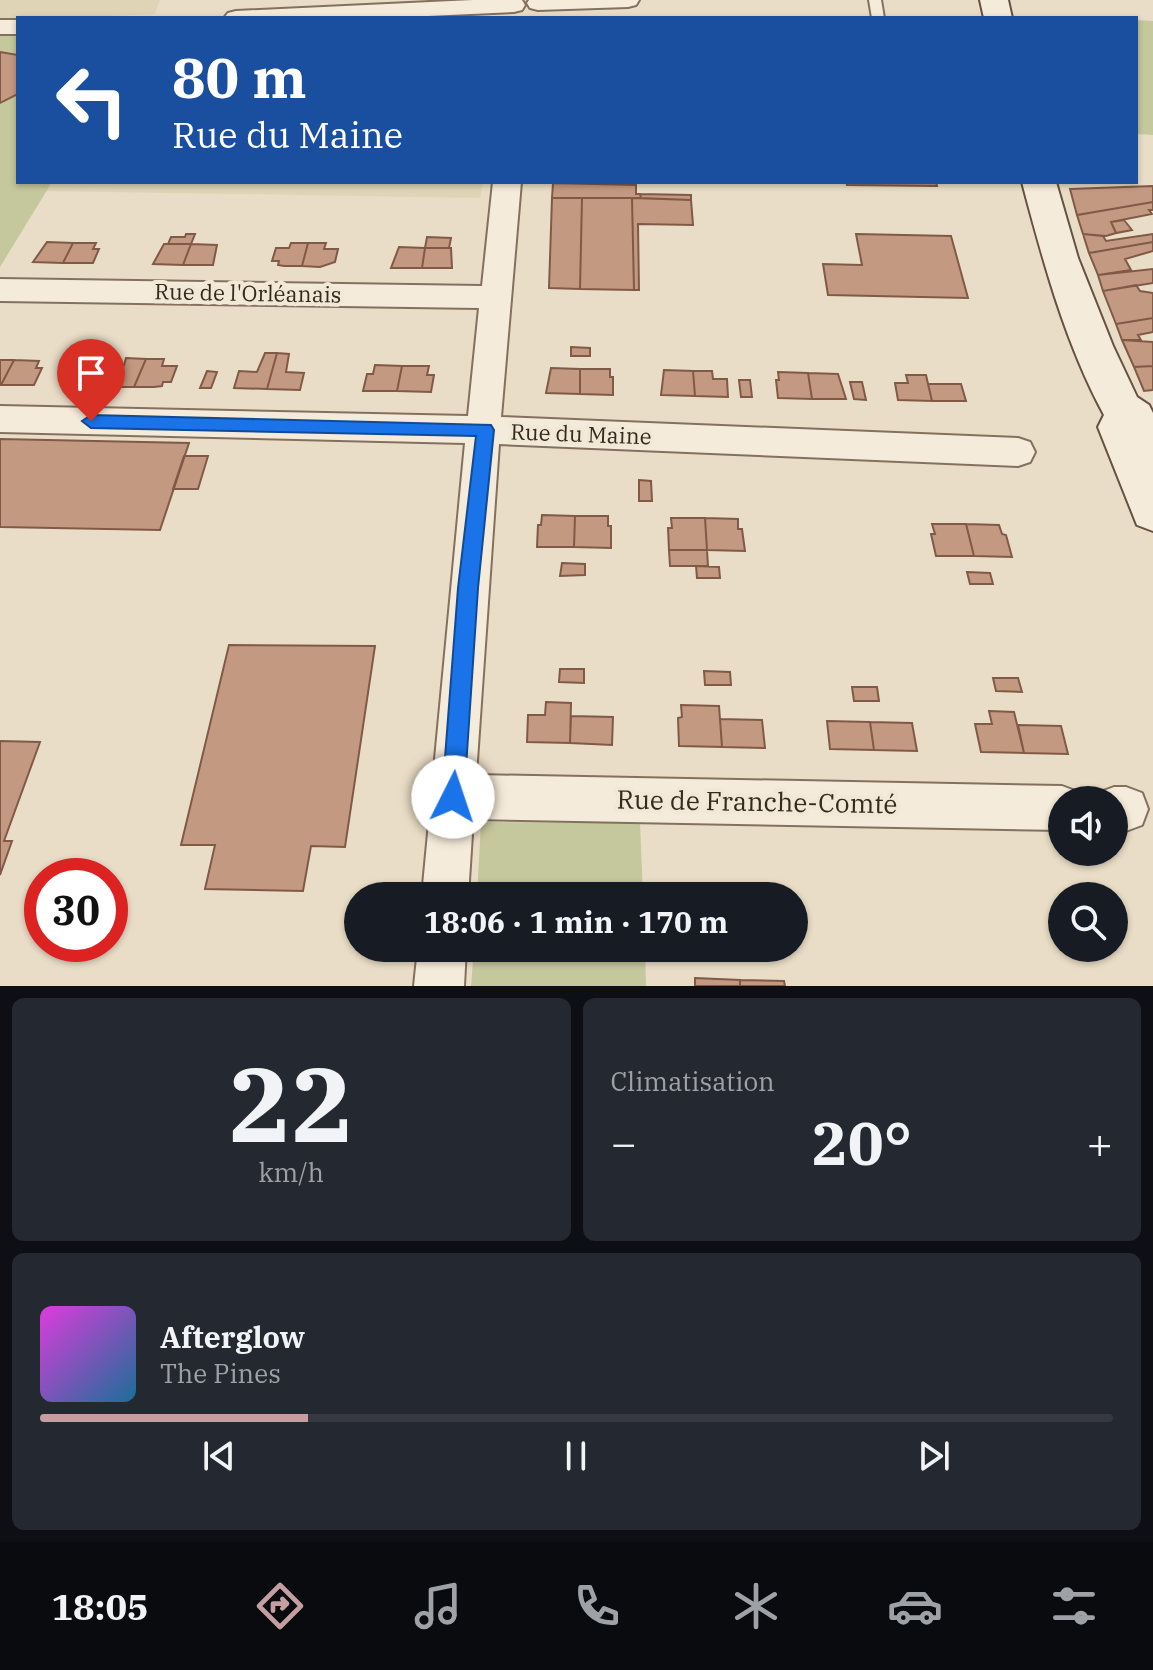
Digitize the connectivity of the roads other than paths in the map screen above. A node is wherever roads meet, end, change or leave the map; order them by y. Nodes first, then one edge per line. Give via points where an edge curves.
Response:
1 (628, 0) edge
2 (527, 6) edge
3 (284, 16) edge
4 (507, 184) edge
5 (1040, 184) edge
6 (0, 290) edge
7 (496, 297) junction
8 (1121, 408) junction
9 (0, 419) edge
10 (485, 430) junction
11 (1018, 452) dead end
12 (1153, 454) edge
13 (1153, 512) edge
14 (453, 797) junction
15 (1048, 808) edge
16 (446, 882) edge
17 (441, 962) edge
18 (439, 986) edge

1 - 2 street
2 - 3 street
4 - 7 street
5 - 8 main road via 1060,258
6 - 7 street, Rue de l'Orléanais
7 - 10 street
8 - 12 main road via 1134,416
8 - 13 main road via 1115,414
9 - 10 street, Rue du Maine
10 - 11 street, Rue du Maine
10 - 14 street
14 - 15 street, Rue de Franche-Comté
14 - 16 street
17 - 18 street

